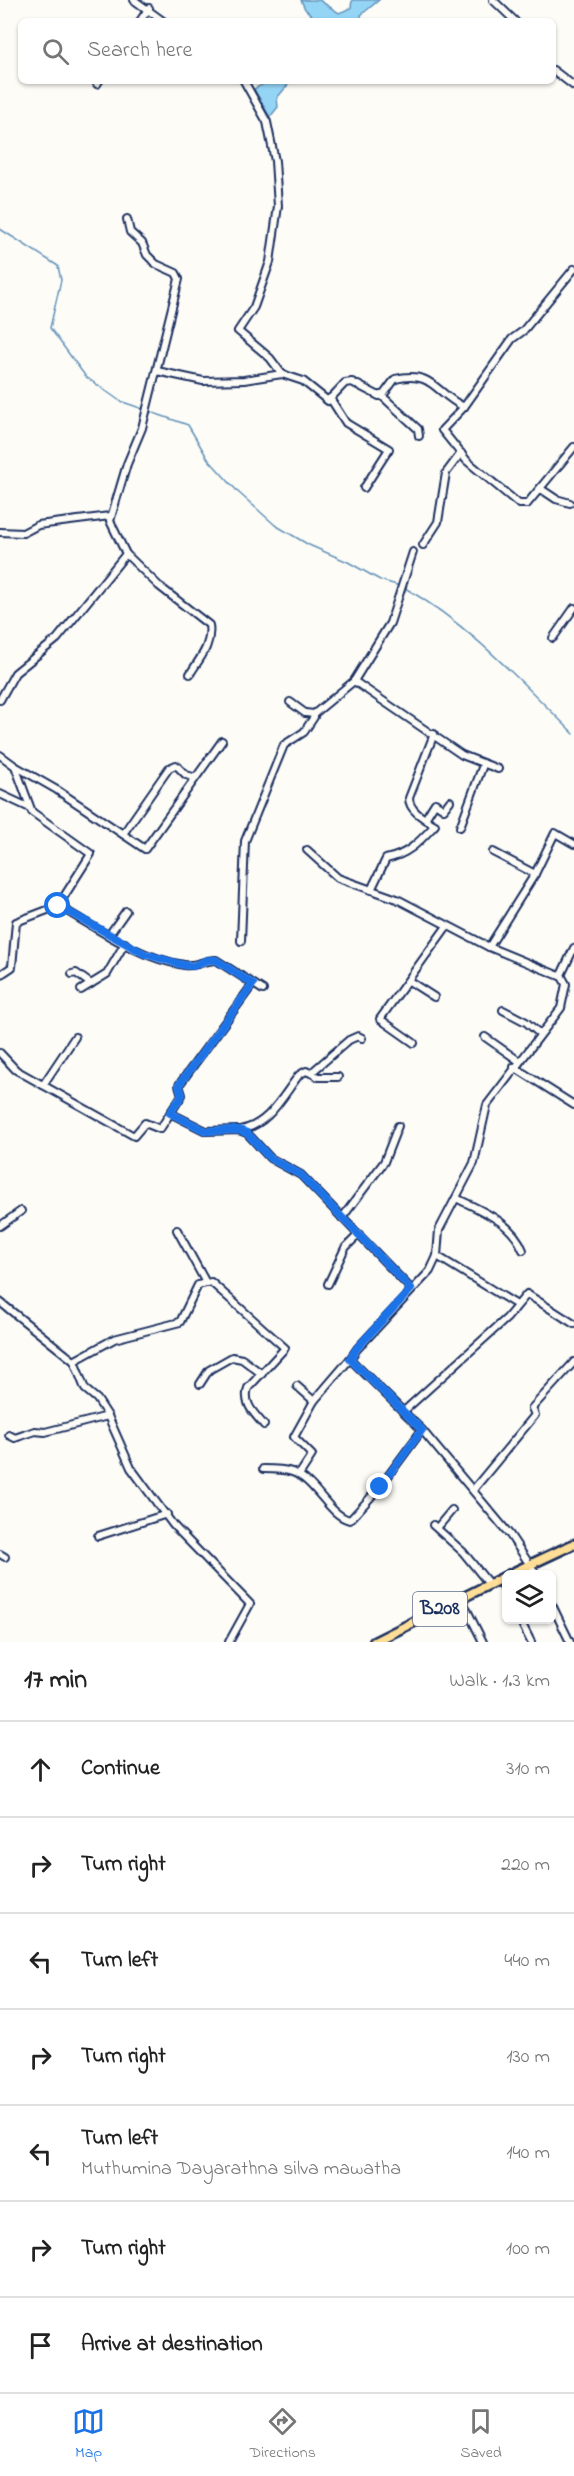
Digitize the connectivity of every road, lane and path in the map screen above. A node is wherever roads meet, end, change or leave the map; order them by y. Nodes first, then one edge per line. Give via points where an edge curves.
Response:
1 (134, 0) edge
2 (493, 0) edge
3 (148, 8) junction
4 (142, 18) edge
5 (160, 18) edge
6 (513, 18) edge
7 (556, 72) edge
8 (246, 84) edge
9 (574, 85) edge
10 (127, 219) dead end
11 (574, 269) edge
12 (156, 371) junction
13 (282, 374) junction
14 (381, 395) junction
15 (330, 398) junction
16 (464, 407) junction
17 (419, 436) dead end
18 (574, 447) edge
19 (460, 453) junction
20 (364, 488) dead end
21 (541, 489) junction
22 (570, 503) dead end
23 (110, 516) junction
24 (0, 532) edge
25 (423, 545) dead end
26 (413, 552) dead end
27 (126, 554) junction
28 (574, 608) edge
29 (554, 638) dead end
30 (190, 674) dead end
31 (354, 681) junction
32 (1, 697) edge
33 (290, 702) dead end
34 (314, 714) junction
35 (434, 734) junction
36 (222, 741) dead end
37 (0, 755) edge
38 (483, 765) junction
39 (15, 766) junction
40 (498, 770) dead end
41 (193, 777) dead end
42 (0, 794) edge
43 (450, 801) dead end
44 (30, 807) junction
45 (425, 819) junction
46 (460, 827) dead end
47 (123, 834) junction
48 (574, 844) edge
49 (307, 850) dead end
50 (493, 852) dead end
51 (536, 874) junction
52 (371, 890) junction
53 (58, 906) junction
54 (126, 911) dead end
55 (447, 927) junction
56 (109, 935) junction
57 (241, 941) dead end
58 (125, 944) junction
59 (489, 947) junction
60 (574, 948) edge
61 (72, 974) dead end
62 (0, 975) edge
63 (562, 977) junction
64 (409, 981) junction
65 (91, 984) junction
66 (253, 984) junction
67 (81, 990) dead end
68 (263, 990) dead end
69 (434, 997) dead end
70 (503, 1010) dead end
71 (540, 1034) junction
72 (75, 1037) dead end
73 (484, 1037) dead end
74 (362, 1038) dead end
75 (414, 1043) dead end
76 (0, 1053) edge
77 (517, 1064) junction
78 (311, 1073) junction
79 (339, 1077) dead end
80 (43, 1085) junction
81 (574, 1105) edge
82 (170, 1113) junction
83 (398, 1126) dead end
84 (239, 1130) junction
85 (456, 1198) junction
86 (21, 1211) dead end
87 (342, 1218) junction
88 (0, 1226) edge
89 (177, 1230) dead end
90 (358, 1234) junction
91 (523, 1250) dead end
92 (436, 1256) junction
93 (205, 1281) junction
94 (328, 1284) dead end
95 (411, 1289) junction
96 (0, 1302) edge
97 (517, 1305) junction
98 (574, 1324) edge
99 (351, 1360) junction
100 (74, 1361) junction
101 (574, 1362) edge
102 (262, 1374) junction
103 (200, 1384) dead end
104 (297, 1386) dead end
105 (314, 1401) junction
106 (404, 1411) junction
107 (108, 1416) junction
108 (264, 1425) dead end
109 (422, 1430) junction
110 (9, 1435) dead end
111 (263, 1468) dead end
112 (299, 1475) junction
113 (473, 1490) junction
114 (452, 1509) dead end
115 (166, 1514) junction
116 (98, 1536) dead end
117 (574, 1544) edge
118 (531, 1564) junction
119 (519, 1570) edge
120 (534, 1570) edge
121 (502, 1578) edge
122 (489, 1584) junction
123 (461, 1598) junction
124 (556, 1613) edge
125 (522, 1624) edge
126 (229, 1642) edge
127 (374, 1642) edge
128 (483, 1642) edge
129 (531, 1642) edge
130 (570, 1642) edge

1 - 3 street
2 - 6 street
3 - 4 street
3 - 5 street
7 - 9 street
8 - 13 street via 267,122 278,206 270,262 254,307 238,331 270,358
10 - 12 street via 130,232 142,243 147,255 179,279
11 - 16 street via 512,339
12 - 13 street via 202,381
12 - 23 street
13 - 15 street via 303,381
14 - 15 street via 352,382 345,383
14 - 16 street via 395,379 417,376 427,379
14 - 17 street via 418,429
15 - 20 street via 346,423 388,449
16 - 19 street via 442,430
18 - 21 street
19 - 21 street via 519,504 527,504
19 - 25 street via 446,473 438,522
21 - 22 street
23 - 24 street via 38,525 23,533
23 - 27 street
26 - 31 street via 390,623
27 - 30 street via 209,625 208,646
27 - 32 street via 57,639 15,673
28 - 29 street
31 - 34 street
31 - 35 street
33 - 34 street via 304,713
34 - 57 street via 303,732 284,746 245,841
35 - 38 street
35 - 45 street via 409,798 409,803
36 - 47 street via 145,849
37 - 39 street
38 - 40 street
38 - 46 street
39 - 44 street
39 - 47 street
41 - 47 street via 176,765 169,768
42 - 44 street
43 - 45 street via 444,809 435,803
44 - 53 street via 91,854
45 - 52 street via 435,825 414,848 402,856 386,859
48 - 51 street via 555,833
49 - 52 street via 338,878
50 - 51 street
51 - 59 street
52 - 55 street via 421,910
53 - 56 street
53 - 62 street via 16,922 12,967
54 - 56 street
55 - 59 street
55 - 64 street
56 - 58 street
58 - 65 street via 106,974
58 - 66 street via 183,965 216,960
59 - 63 street
60 - 63 street
61 - 65 street
63 - 71 street via 567,984 565,999
64 - 69 street
64 - 75 street via 381,1019
65 - 67 street
66 - 68 street
66 - 82 street via 179,1085 182,1095
70 - 71 street
71 - 77 street
72 - 80 street
73 - 77 street
74 - 78 street via 349,1040
76 - 80 street via 16,1070
77 - 81 street
77 - 85 street via 488,1105 474,1163
78 - 79 street
78 - 84 street via 299,1075 268,1117
80 - 82 street via 134,1136 145,1123 160,1129
82 - 84 street via 206,1131
83 - 87 street via 384,1162
84 - 87 street via 247,1133 270,1158 301,1175
85 - 91 street via 509,1228
85 - 92 street via 440,1230
86 - 88 street
87 - 90 street
89 - 93 street
90 - 94 street via 345,1248
90 - 95 street
92 - 95 street via 430,1271
92 - 97 street
93 - 100 street via 198,1285 180,1322 114,1340
93 - 102 street via 212,1282 285,1348
95 - 99 street via 357,1348
96 - 100 street
97 - 98 street via 527,1294
97 - 106 street
99 - 105 street
99 - 106 street
100 - 107 street via 85,1389
101 - 113 street via 532,1408 535,1415
102 - 103 street via 242,1359 232,1357 209,1370
102 - 108 street via 248,1388 246,1396 247,1404
104 - 105 street
105 - 112 street via 294,1437 312,1455
106 - 109 street
107 - 110 street via 15,1438
107 - 115 street via 131,1468
109 - 112 street via 350,1520
109 - 113 street
111 - 112 street
113 - 118 street
114 - 122 street via 435,1526
115 - 116 street
115 - 126 street via 250,1604
117 - 118 main road, B208
118 - 119 main road, B208
118 - 120 street
121 - 122 main road, B208
122 - 123 main road, B208
123 - 127 main road, B208
123 - 128 street
124 - 130 street
125 - 129 street

